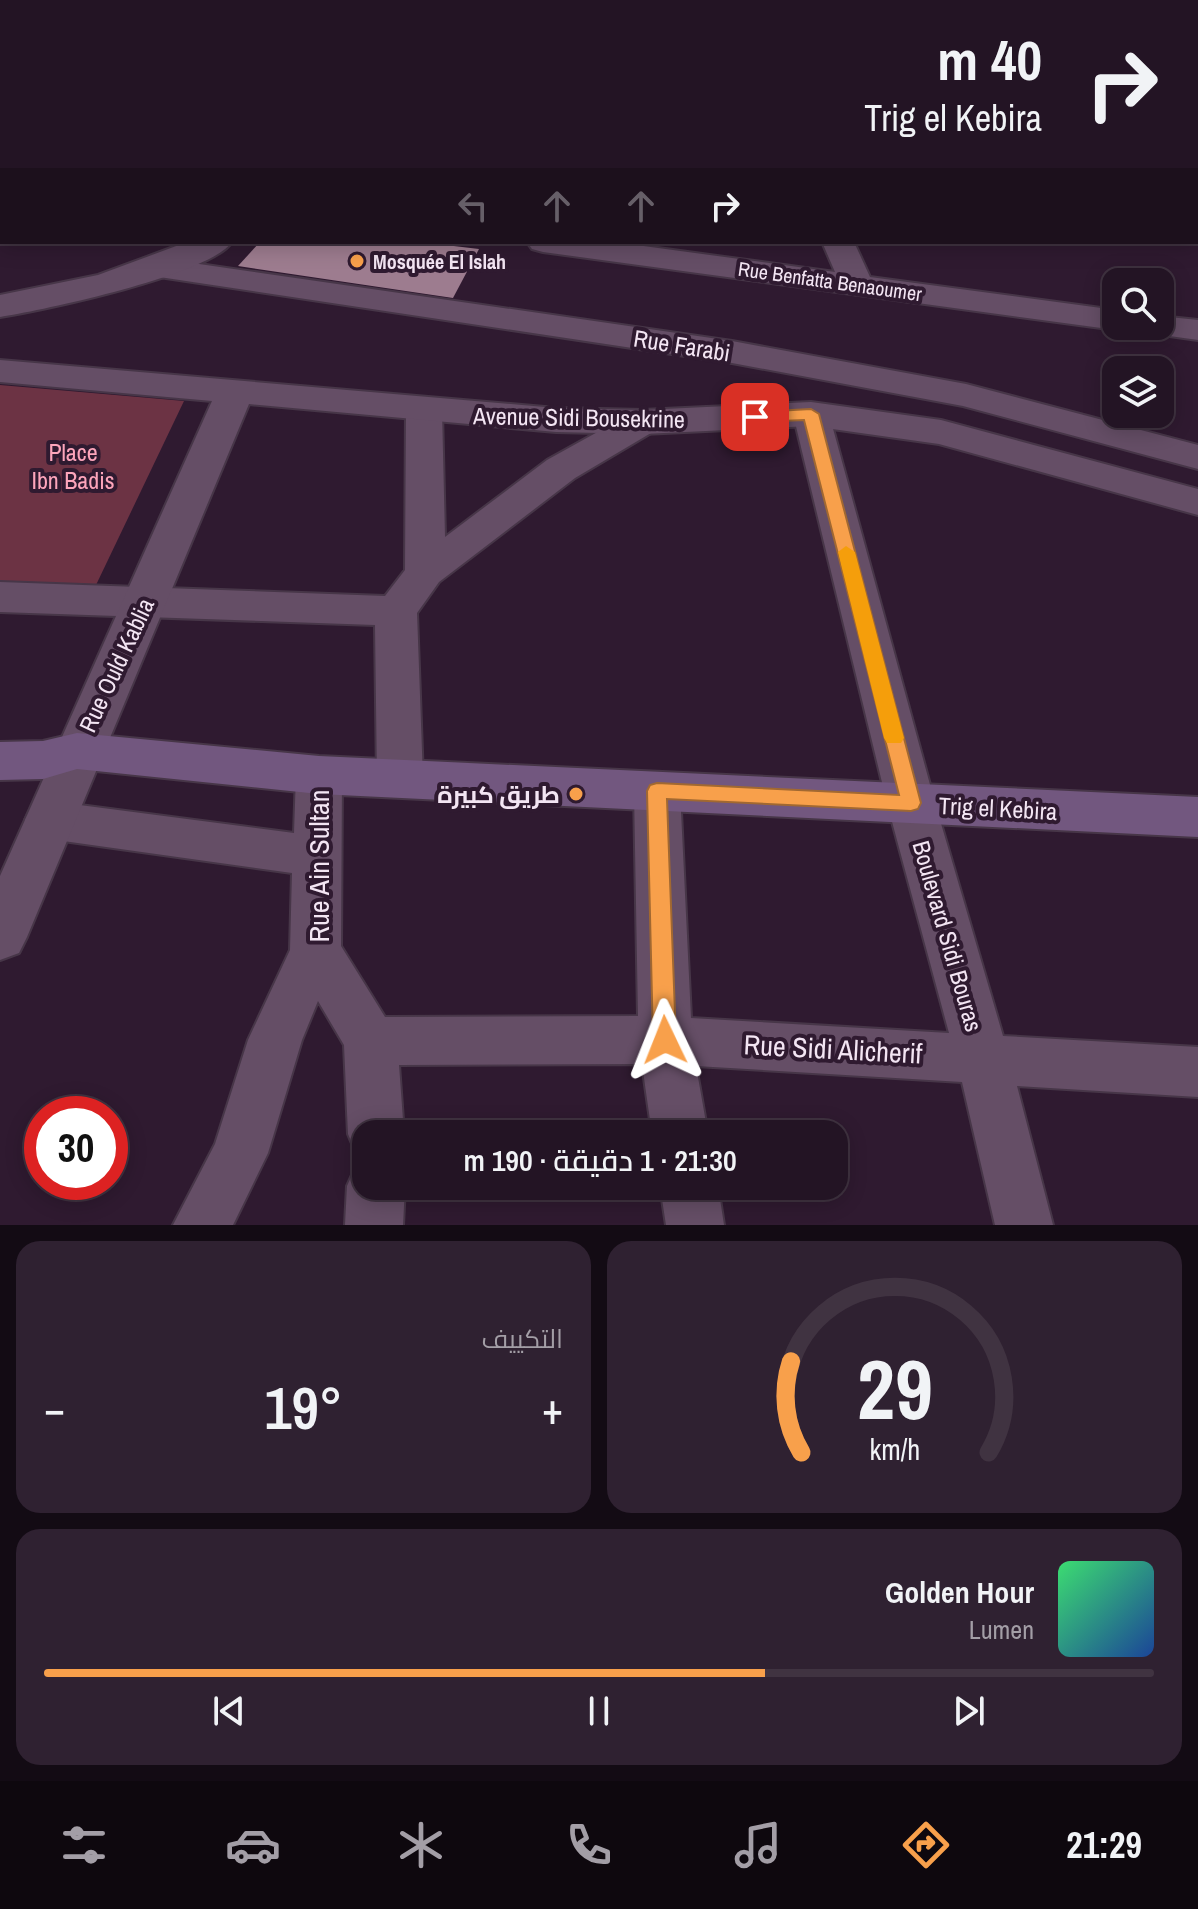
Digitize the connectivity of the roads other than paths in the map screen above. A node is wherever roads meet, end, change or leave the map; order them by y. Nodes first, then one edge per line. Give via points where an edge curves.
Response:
1 (211, 244) edge
2 (557, 244) edge
3 (839, 244) edge
4 (158, 268) junction
5 (858, 286) junction
6 (0, 306) edge
7 (1102, 318) edge
8 (1174, 327) edge
9 (1198, 330) edge
10 (0, 371) edge
11 (221, 393) junction
12 (424, 411) junction
13 (811, 414) junction
14 (556, 420) junction
15 (643, 422) junction
16 (1198, 457) edge
17 (561, 469) junction
18 (1198, 502) edge
19 (425, 572) junction
20 (0, 597) edge
21 (131, 602) junction
22 (396, 611) junction
23 (0, 731) edge
24 (43, 752) edge
25 (319, 775) junction
26 (400, 779) junction
27 (657, 791) junction
28 (911, 803) junction
29 (1198, 817) edge
30 (49, 820) junction
31 (315, 856) junction
32 (0, 857) edge
33 (0, 937) edge
34 (315, 950) junction
35 (665, 1040) junction
36 (371, 1041) junction
37 (983, 1058) junction
38 (1198, 1072) edge
39 (375, 1120) edge
40 (678, 1120) edge
41 (375, 1200) edge
42 (691, 1200) edge
43 (202, 1225) edge
44 (374, 1225) edge
45 (695, 1225) edge
46 (1024, 1225) edge

1 - 4 street
2 - 5 street, Rue Benfatta Benaoumer
3 - 5 street
4 - 6 street via 96,289
4 - 16 street, Rue Farabi via 732,352 966,395
5 - 7 street, Rue Benfatta Benaoumer
8 - 9 street
10 - 11 street, Avenue Sidi Bousekrine
11 - 12 street, Avenue Sidi Bousekrine
11 - 21 street, Rue Ould Kablia
12 - 14 street, Avenue Sidi Bousekrine
12 - 19 street
13 - 15 street, Avenue Sidi Bousekrine
13 - 18 street, Avenue Sidi Bousekrine via 941,432
13 - 28 street, Boulevard Sidi Bouras
14 - 15 street, Avenue Sidi Bousekrine
14 - 17 street
15 - 17 street
17 - 19 street
19 - 22 street
20 - 21 street
21 - 22 street
21 - 24 street, Rue Ould Kablia
22 - 26 street
23 - 24 main road, Trig el Kebira
24 - 25 main road, Trig el Kebira
24 - 30 street, Rue Ould Kablia
24 - 32 street, Rue Ould Kablia
25 - 26 main road, Trig el Kebira
25 - 31 street, Rue Ain Sultan
26 - 27 main road, Trig el Kebira
27 - 28 main road, Trig el Kebira
27 - 35 street
28 - 29 main road, Trig el Kebira
28 - 37 street, Boulevard Sidi Bouras
30 - 31 street
30 - 33 street, Rue Ould Kablia
31 - 34 street, Rue Ain Sultan
34 - 36 street, Rue Ain Sultan
34 - 43 street via 275,1040 240,1153
35 - 36 street, Rue Sidi Alicherif
35 - 37 street, Rue Sidi Alicherif
35 - 40 street
36 - 39 street, Rue Ain Sultan
37 - 38 street, Rue Sidi Alicherif
37 - 46 street, Boulevard Sidi Bouras
41 - 44 street
42 - 45 street

